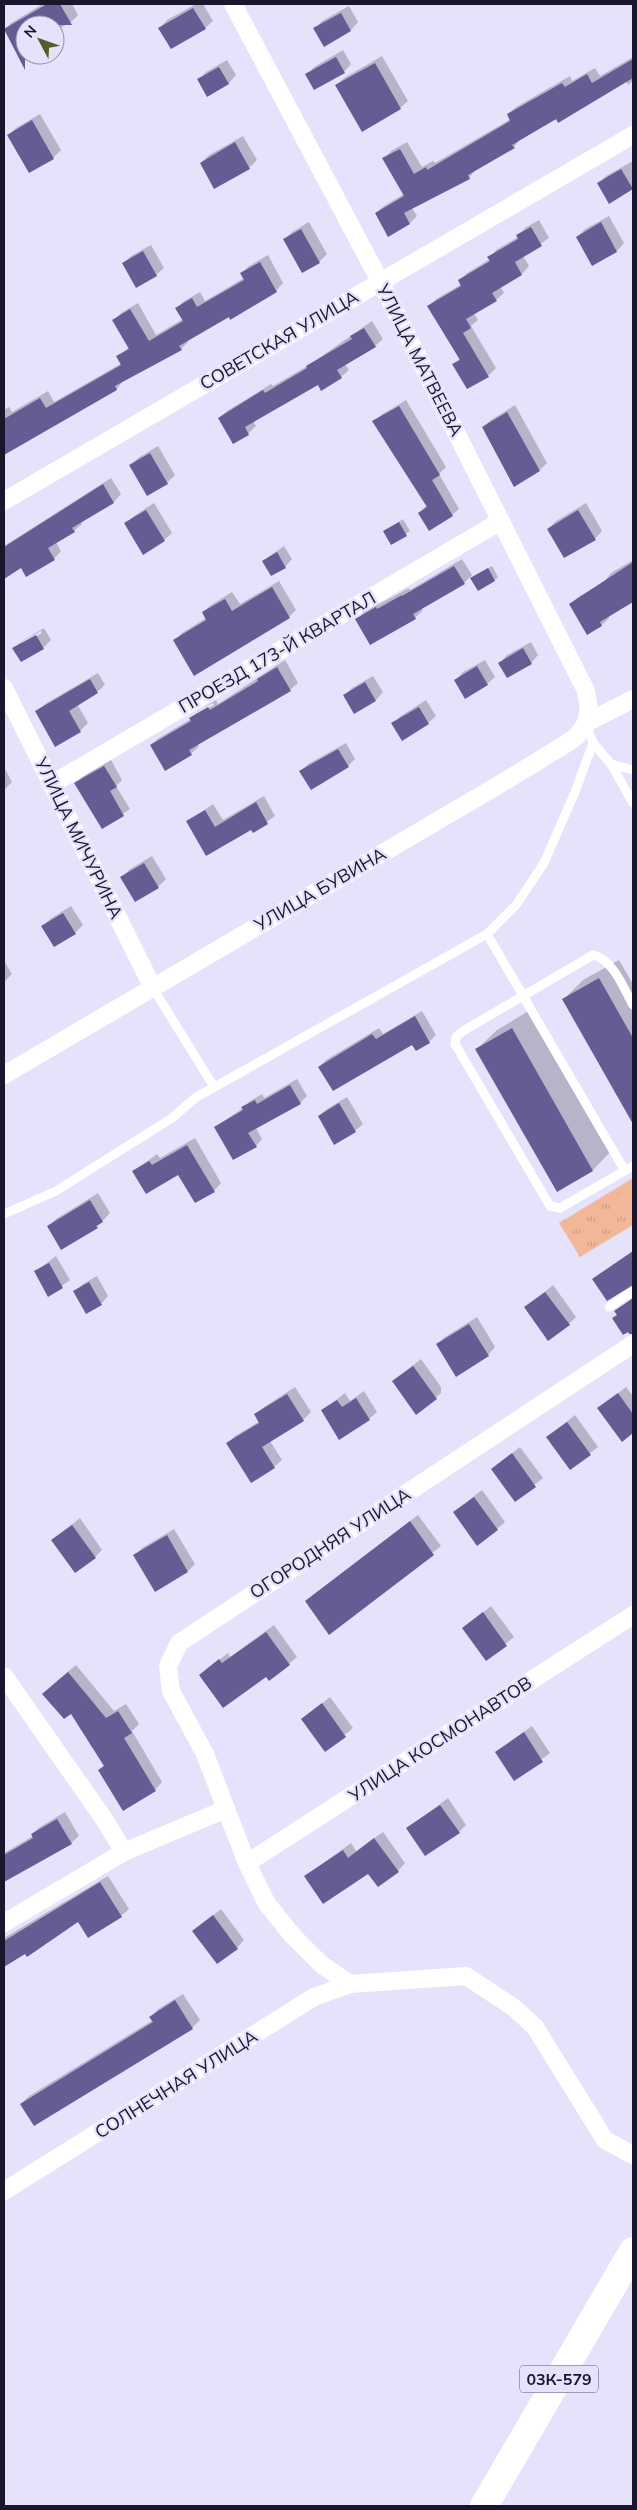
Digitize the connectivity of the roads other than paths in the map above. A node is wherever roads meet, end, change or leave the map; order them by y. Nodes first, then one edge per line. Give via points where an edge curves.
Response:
1 (232, 4) edge
2 (633, 135) edge
3 (380, 280) junction
4 (4, 501) edge
5 (501, 521) junction
6 (4, 688) edge
7 (633, 699) edge
8 (586, 723) junction
9 (593, 743) junction
10 (611, 764) junction
11 (633, 770) edge
12 (52, 784) junction
13 (633, 803) edge
14 (487, 934) junction
15 (153, 988) junction
16 (523, 996) junction
17 (633, 1005) edge
18 (4, 1075) edge
19 (214, 1087) junction
20 (633, 1166) edge
21 (625, 1171) junction
22 (4, 1214) edge
23 (633, 1291) edge
24 (609, 1307) dead end
25 (633, 1344) edge
26 (633, 1615) edge
27 (4, 1676) edge
28 (226, 1810) junction
29 (124, 1852) junction
30 (247, 1863) junction
31 (4, 1923) edge
32 (350, 1984) junction
33 (633, 2155) edge
34 (4, 2191) edge
35 (633, 2251) edge
36 (484, 2506) edge

1 - 3 street, УЛИЦА МАТВЕЕВА
2 - 3 street, СОВЕТСКАЯ УЛИЦА
3 - 4 street, СОВЕТСКАЯ УЛИЦА
3 - 5 street, УЛИЦА МАТВЕЕВА
5 - 8 street, УЛИЦА МАТВЕЕВА via 586,691 589,708
5 - 12 street, ПРОЕЗД 173-Й КВАРТАЛ
6 - 12 street, УЛИЦА МИЧУРИНА
7 - 8 street, УЛИЦА БУВИНА
8 - 9 lane
8 - 15 street, УЛИЦА БУВИНА via 564,745
9 - 10 lane
9 - 14 lane via 576,792 544,863 516,905
10 - 11 lane
10 - 13 lane
12 - 15 street, УЛИЦА МИЧУРИНА
14 - 16 lane
14 - 19 lane
15 - 18 street, УЛИЦА БУВИНА
15 - 19 lane
16 - 17 lane via 594,955 607,962
16 - 21 lane
16 - 21 lane via 463,1031 456,1037 455,1044 550,1206 560,1208
19 - 22 lane via 172,1118 56,1191
20 - 21 lane
23 - 24 lane
25 - 28 street, ОГОРОДНЯЯ УЛИЦА via 178,1643 168,1666 171,1691 205,1754
26 - 30 street, УЛИЦА КОСМОНАВТОВ
27 - 29 street
28 - 29 street
28 - 30 street, ОГОРОДНЯЯ УЛИЦА
29 - 31 street
30 - 32 street, ОГОРОДНЯЯ УЛИЦА via 267,1904 293,1936 322,1966
32 - 33 street, СОЛНЕЧНАЯ УЛИЦА via 466,1976 536,2027 605,2140
32 - 34 street, СОЛНЕЧНАЯ УЛИЦА via 314,1997
35 - 36 main road, 03К-579

